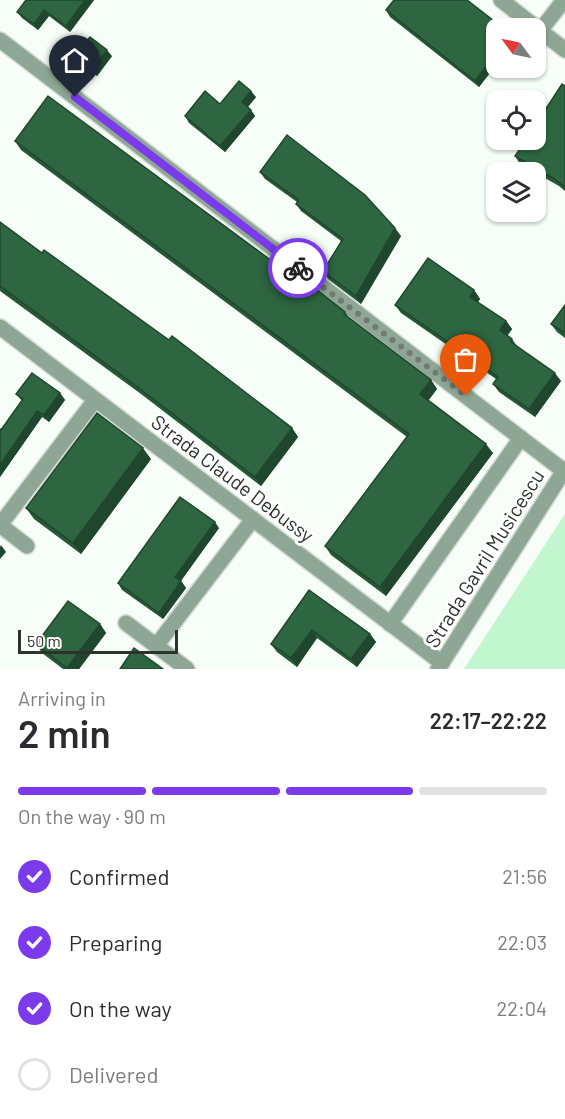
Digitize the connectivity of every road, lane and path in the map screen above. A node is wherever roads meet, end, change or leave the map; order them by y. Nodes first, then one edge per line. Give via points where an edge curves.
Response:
1 (501, 0) edge
2 (564, 0) edge
3 (523, 18) edge
4 (546, 24) edge
5 (546, 36) edge
6 (0, 40) edge
7 (565, 50) edge
8 (0, 327) edge
9 (96, 400) junction
10 (521, 438) junction
11 (565, 470) edge
12 (253, 519) junction
13 (0, 525) edge
14 (27, 546) dead end
15 (126, 623) dead end
16 (390, 624) junction
17 (156, 646) junction
18 (440, 666) edge
19 (187, 669) edge

1 - 3 street
2 - 4 street
5 - 7 street
6 - 10 street
8 - 9 street, Strada Claude Debussy
9 - 12 street, Strada Claude Debussy
9 - 13 street
10 - 11 street
10 - 16 street
11 - 18 street, Strada Gavril Musicescu
12 - 16 street, Strada Claude Debussy
12 - 17 street
13 - 14 street
15 - 17 street
16 - 18 street, Strada Claude Debussy
17 - 19 street

